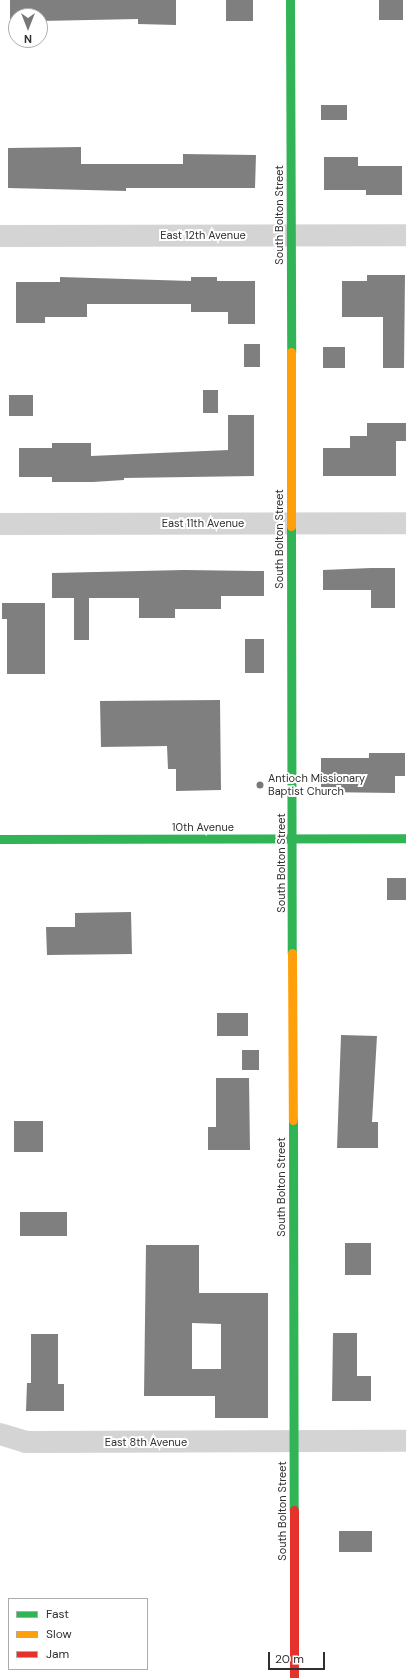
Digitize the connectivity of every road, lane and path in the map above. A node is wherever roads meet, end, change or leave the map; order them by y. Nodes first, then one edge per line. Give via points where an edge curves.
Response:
1 (290, 0) edge
2 (292, 234) junction
3 (406, 235) edge
4 (0, 236) edge
5 (291, 523) junction
6 (406, 523) edge
7 (0, 524) edge
8 (406, 838) edge
9 (0, 839) edge
10 (292, 839) junction
11 (0, 1434) edge
12 (294, 1441) junction
13 (406, 1441) edge
14 (294, 1678) edge

1 - 2 main road, South Bolton Street
2 - 3 street, East 12th Avenue
2 - 4 street, East 12th Avenue
2 - 5 main road, South Bolton Street
5 - 6 street, East 11th Avenue
5 - 7 street, East 11th Avenue
5 - 10 main road, South Bolton Street
8 - 10 main road, 10th Avenue
9 - 10 main road, 10th Avenue
10 - 12 main road, South Bolton Street
11 - 12 street, East 8th Avenue via 26,1442
12 - 13 street, East 8th Avenue
12 - 14 main road, South Bolton Street

